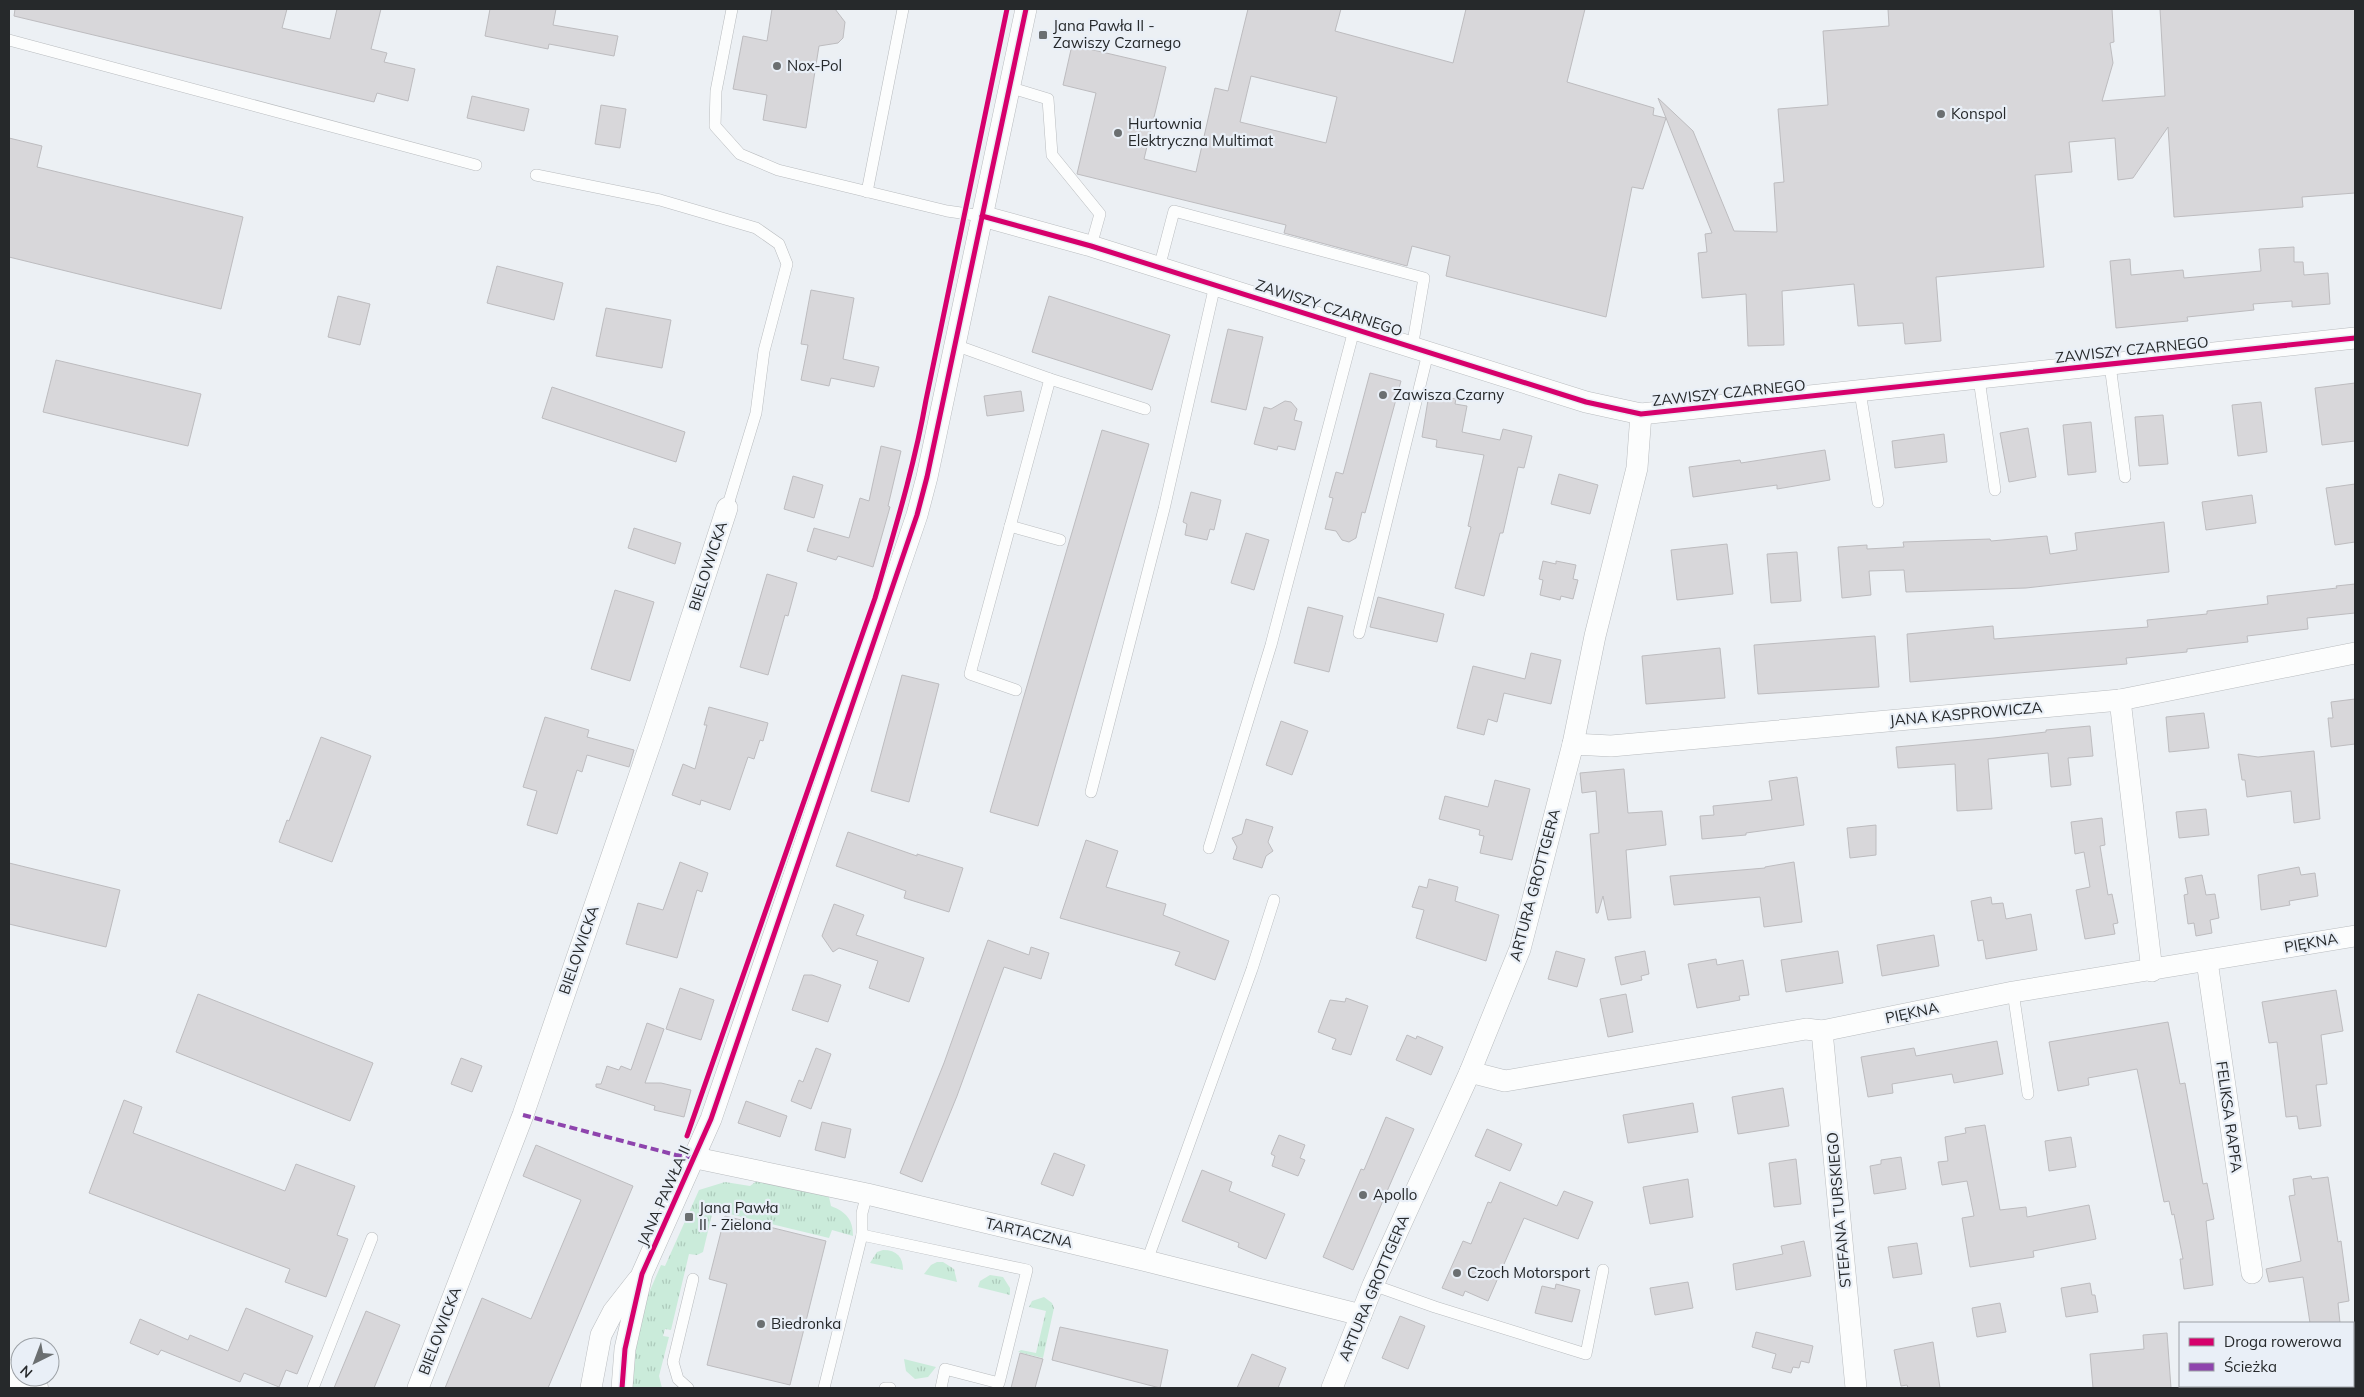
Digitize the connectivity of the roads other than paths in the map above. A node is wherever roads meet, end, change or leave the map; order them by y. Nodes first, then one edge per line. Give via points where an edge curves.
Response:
1 (732, 9) edge
2 (903, 9) edge
3 (1026, 9) edge
4 (9, 40) edge
5 (1009, 87) junction
6 (476, 165) dead end
7 (536, 175) dead end
8 (867, 192) junction
9 (982, 216) junction
10 (1091, 246) junction
11 (1159, 268) junction
12 (1215, 285) junction
13 (1354, 330) junction
14 (2355, 338) edge
15 (955, 345) junction
16 (1420, 351) junction
17 (2110, 365) junction
18 (1050, 379) junction
19 (1979, 379) junction
20 (1860, 392) junction
21 (1145, 409) dead end
22 (1641, 414) junction
23 (2125, 477) dead end
24 (1995, 490) dead end
25 (1878, 502) dead end
26 (727, 508) joint
27 (1010, 526) junction
28 (1060, 540) dead end
29 (1359, 633) dead end
30 (2355, 653) edge
31 (1016, 690) dead end
32 (2120, 700) junction
33 (1573, 744) junction
34 (1091, 792) dead end
35 (1209, 848) dead end
36 (1274, 900) dead end
37 (2355, 936) edge
38 (2208, 961) junction
39 (2152, 971) junction
40 (2013, 992) junction
41 (1822, 1031) junction
42 (1470, 1072) junction
43 (2028, 1094) dead end
44 (696, 1158) junction
45 (866, 1194) junction
46 (862, 1234) junction
47 (372, 1238) dead end
48 (1147, 1261) junction
49 (1602, 1270) dead end
50 (2252, 1273) dead end
51 (642, 1274) junction
52 (693, 1279) dead end
53 (1373, 1285) junction
54 (1361, 1315) junction
55 (9, 1374) edge
56 (34, 1388) edge
57 (312, 1388) edge
58 (418, 1388) edge
59 (591, 1388) edge
60 (622, 1388) edge
61 (688, 1388) edge
62 (824, 1388) edge
63 (885, 1388) edge
64 (890, 1388) edge
65 (940, 1388) edge
66 (1332, 1388) edge
67 (1856, 1388) edge

1 - 8 lane via 716,91 715,126 740,154 778,170
2 - 8 lane
3 - 5 street, JANA PAWŁA II
4 - 6 lane
5 - 9 street, JANA PAWŁA II
5 - 10 lane via 1048,99 1052,155 1100,214
7 - 26 lane via 660,200 756,228 780,244 787,264 764,352 756,413
8 - 9 lane
9 - 10 street, ZAWISZY CZARNEGO
9 - 15 street, JANA PAWŁA II
10 - 11 street, ZAWISZY CZARNEGO
11 - 12 street, ZAWISZY CZARNEGO
11 - 16 lane via 1174,211 1424,278
12 - 13 street, ZAWISZY CZARNEGO
12 - 34 lane via 1164,508
13 - 16 street, ZAWISZY CZARNEGO
13 - 35 lane via 1271,645
14 - 17 street, ZAWISZY CZARNEGO
15 - 18 lane
15 - 44 street, JANA PAWŁA II via 927,477 903,558
16 - 22 street, ZAWISZY CZARNEGO via 1586,402
16 - 29 lane
17 - 19 street, ZAWISZY CZARNEGO
17 - 23 lane
18 - 21 lane
18 - 27 lane
19 - 20 street, ZAWISZY CZARNEGO
19 - 24 lane
20 - 22 street, ZAWISZY CZARNEGO
20 - 25 lane
22 - 33 street, ARTURA GROTTGERA via 1637,468
26 - 58 street, BIELOWICKA via 526,1106
27 - 28 lane
27 - 31 lane via 970,674
30 - 32 street, JANA KASPROWICZA
32 - 33 street, JANA KASPROWICZA via 1611,746
32 - 39 street
33 - 42 street, ARTURA GROTTGERA via 1520,949
36 - 48 lane
37 - 38 street, PIĘKNA
38 - 39 street, PIĘKNA
38 - 50 street, FELIKSA RAPFA
39 - 40 street, PIĘKNA
40 - 41 street, PIĘKNA
40 - 43 lane
41 - 42 street, PIĘKNA via 1806,1029 1505,1081
41 - 67 street, STEFANA TURSKIEGO
42 - 53 street, ARTURA GROTTGERA
44 - 45 street, TARTACZNA
44 - 51 street, JANA PAWŁA II
45 - 46 lane
45 - 48 street, TARTACZNA
46 - 62 lane
46 - 65 lane via 1027,1270 999,1383 945,1369
47 - 57 lane
48 - 54 street, TARTACZNA
49 - 53 lane via 1586,1354
51 - 59 street, JANA PAWŁA II via 613,1312 601,1335
51 - 60 street, JANA PAWŁA II via 625,1349
52 - 61 lane via 673,1362 678,1379
53 - 54 street, ARTURA GROTTGERA
54 - 66 street, ARTURA GROTTGERA
55 - 56 street
63 - 64 lane

